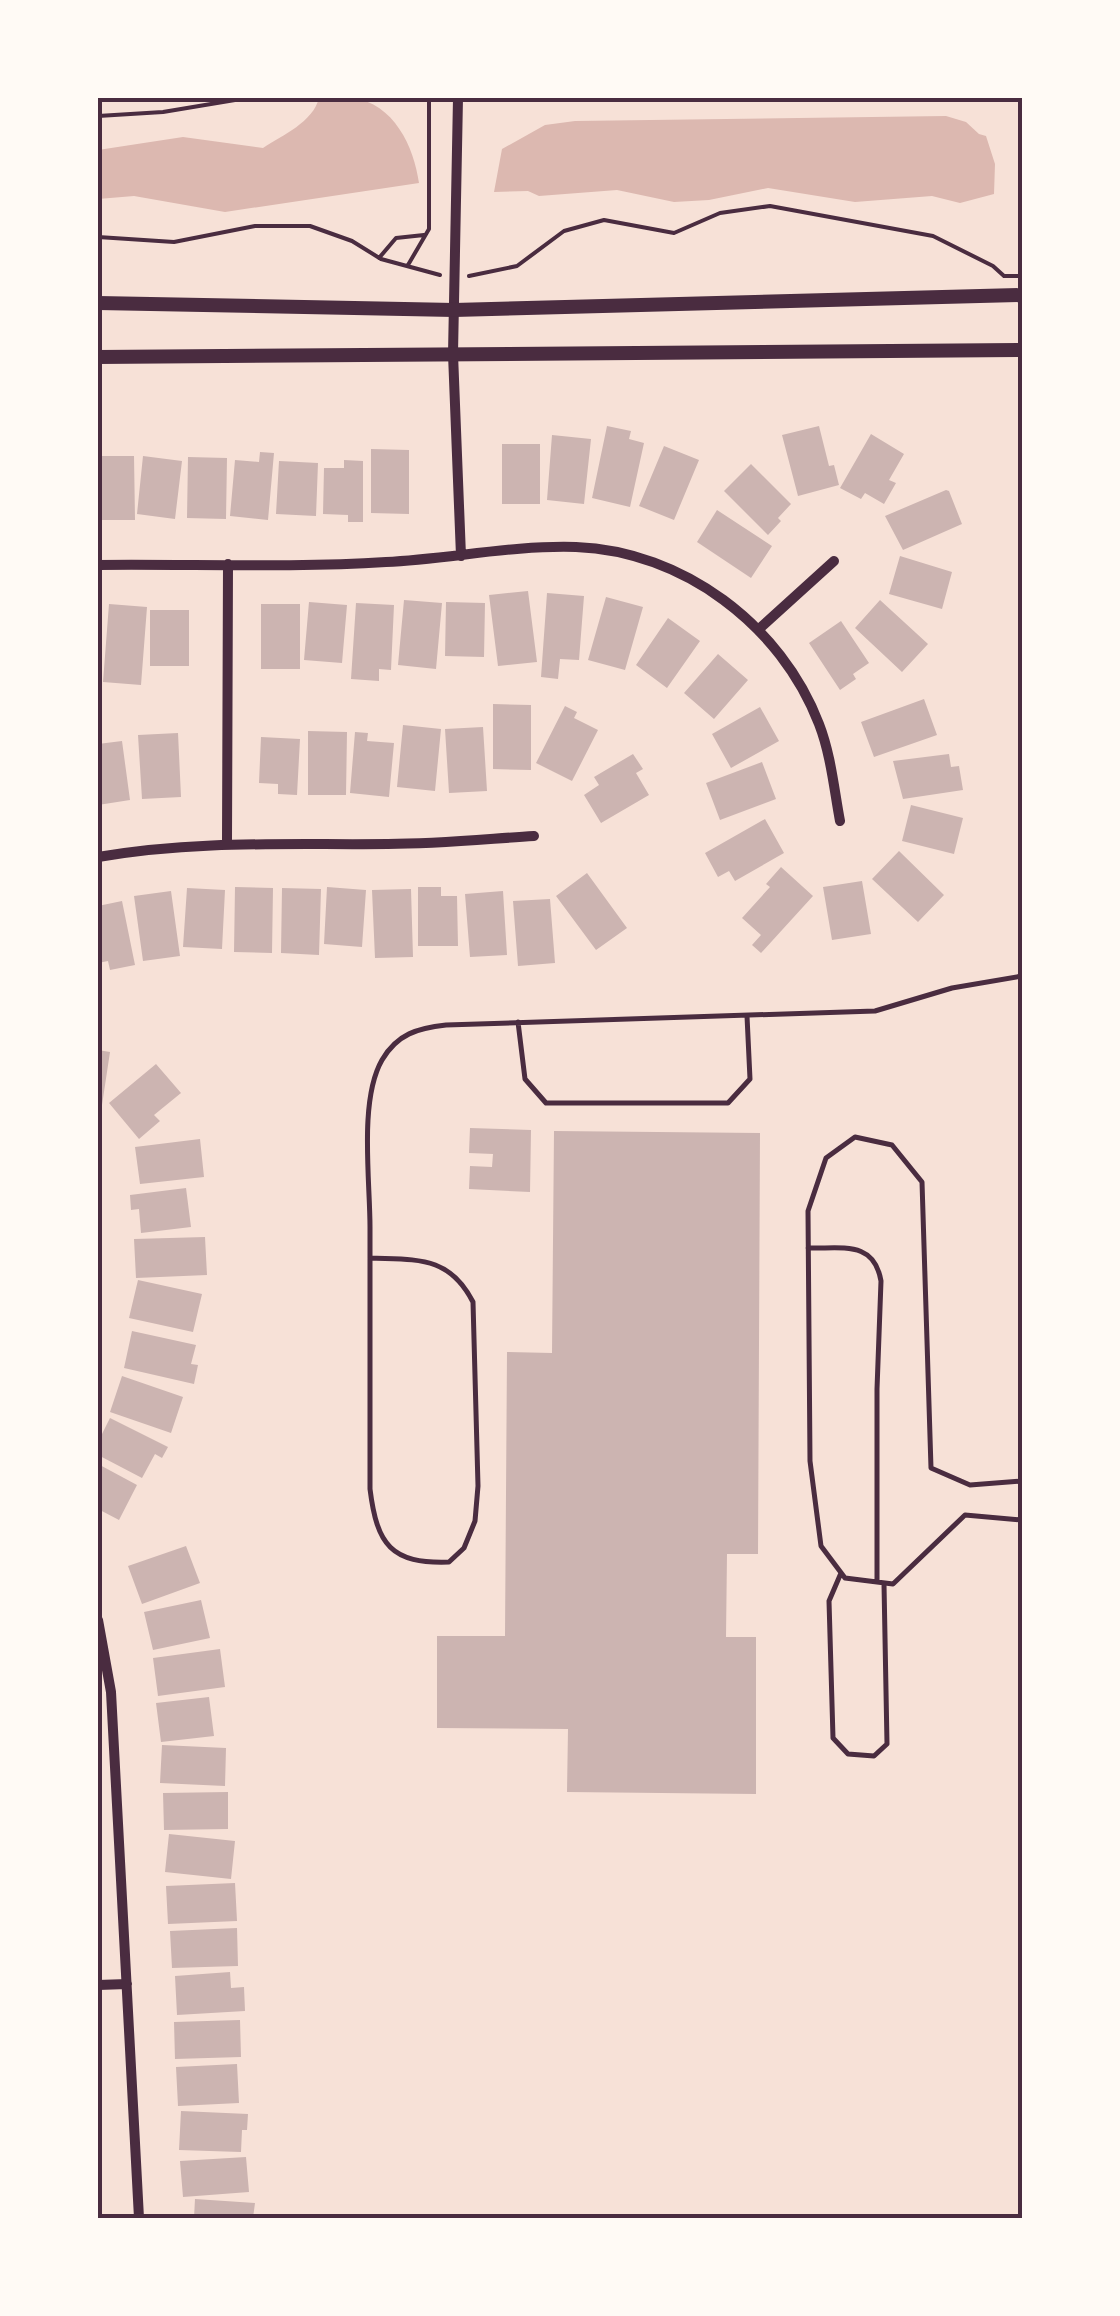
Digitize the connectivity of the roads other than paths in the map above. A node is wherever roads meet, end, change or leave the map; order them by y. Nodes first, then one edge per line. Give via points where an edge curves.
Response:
1 (458, 98) edge
2 (1022, 294) edge
3 (98, 302) edge
4 (454, 310) junction
5 (1022, 350) edge
6 (453, 354) junction
7 (98, 356) edge
8 (461, 556) junction
9 (834, 560) dead end
10 (98, 564) edge
11 (228, 564) junction
12 (759, 630) junction
13 (840, 821) dead end
14 (534, 836) dead end
15 (226, 842) junction
16 (98, 857) edge
17 (1022, 976) edge
18 (746, 1014) junction
19 (518, 1022) junction
20 (808, 1248) junction
21 (370, 1258) junction
22 (1022, 1481) edge
23 (1022, 1520) edge
24 (841, 1573) junction
25 (881, 1583) junction
26 (98, 1620) edge
27 (127, 1984) junction
28 (98, 1985) edge
29 (140, 2218) edge

1 - 4 street
2 - 4 main road
3 - 4 main road
4 - 6 street
5 - 6 main road
6 - 7 main road
6 - 8 street
8 - 11 street
8 - 12 street via 575,547 624,552 720,596
9 - 12 street
10 - 11 street
11 - 15 street
12 - 13 street via 804,689 820,728
14 - 15 street via 392,844
15 - 16 street
17 - 18 lane via 874,1011
18 - 19 lane
18 - 19 lane via 750,1079 728,1103 546,1103 524,1079
19 - 21 lane via 422,1028 400,1037 383,1058 370,1107
20 - 22 lane via 808,1210 826,1158 855,1137 892,1145 922,1182 932,1468 970,1485
20 - 24 lane via 810,1461 821,1546
20 - 25 lane via 862,1250 878,1264
21 - 21 lane via 374,1519 384,1543 401,1557 449,1562 464,1548 475,1521 472,1302 449,1270 424,1260
23 - 25 lane via 966,1514 893,1584
24 - 25 lane
24 - 25 lane via 829,1601 833,1738 848,1754 874,1756 887,1744
26 - 27 street via 111,1692
27 - 28 street
27 - 29 street

